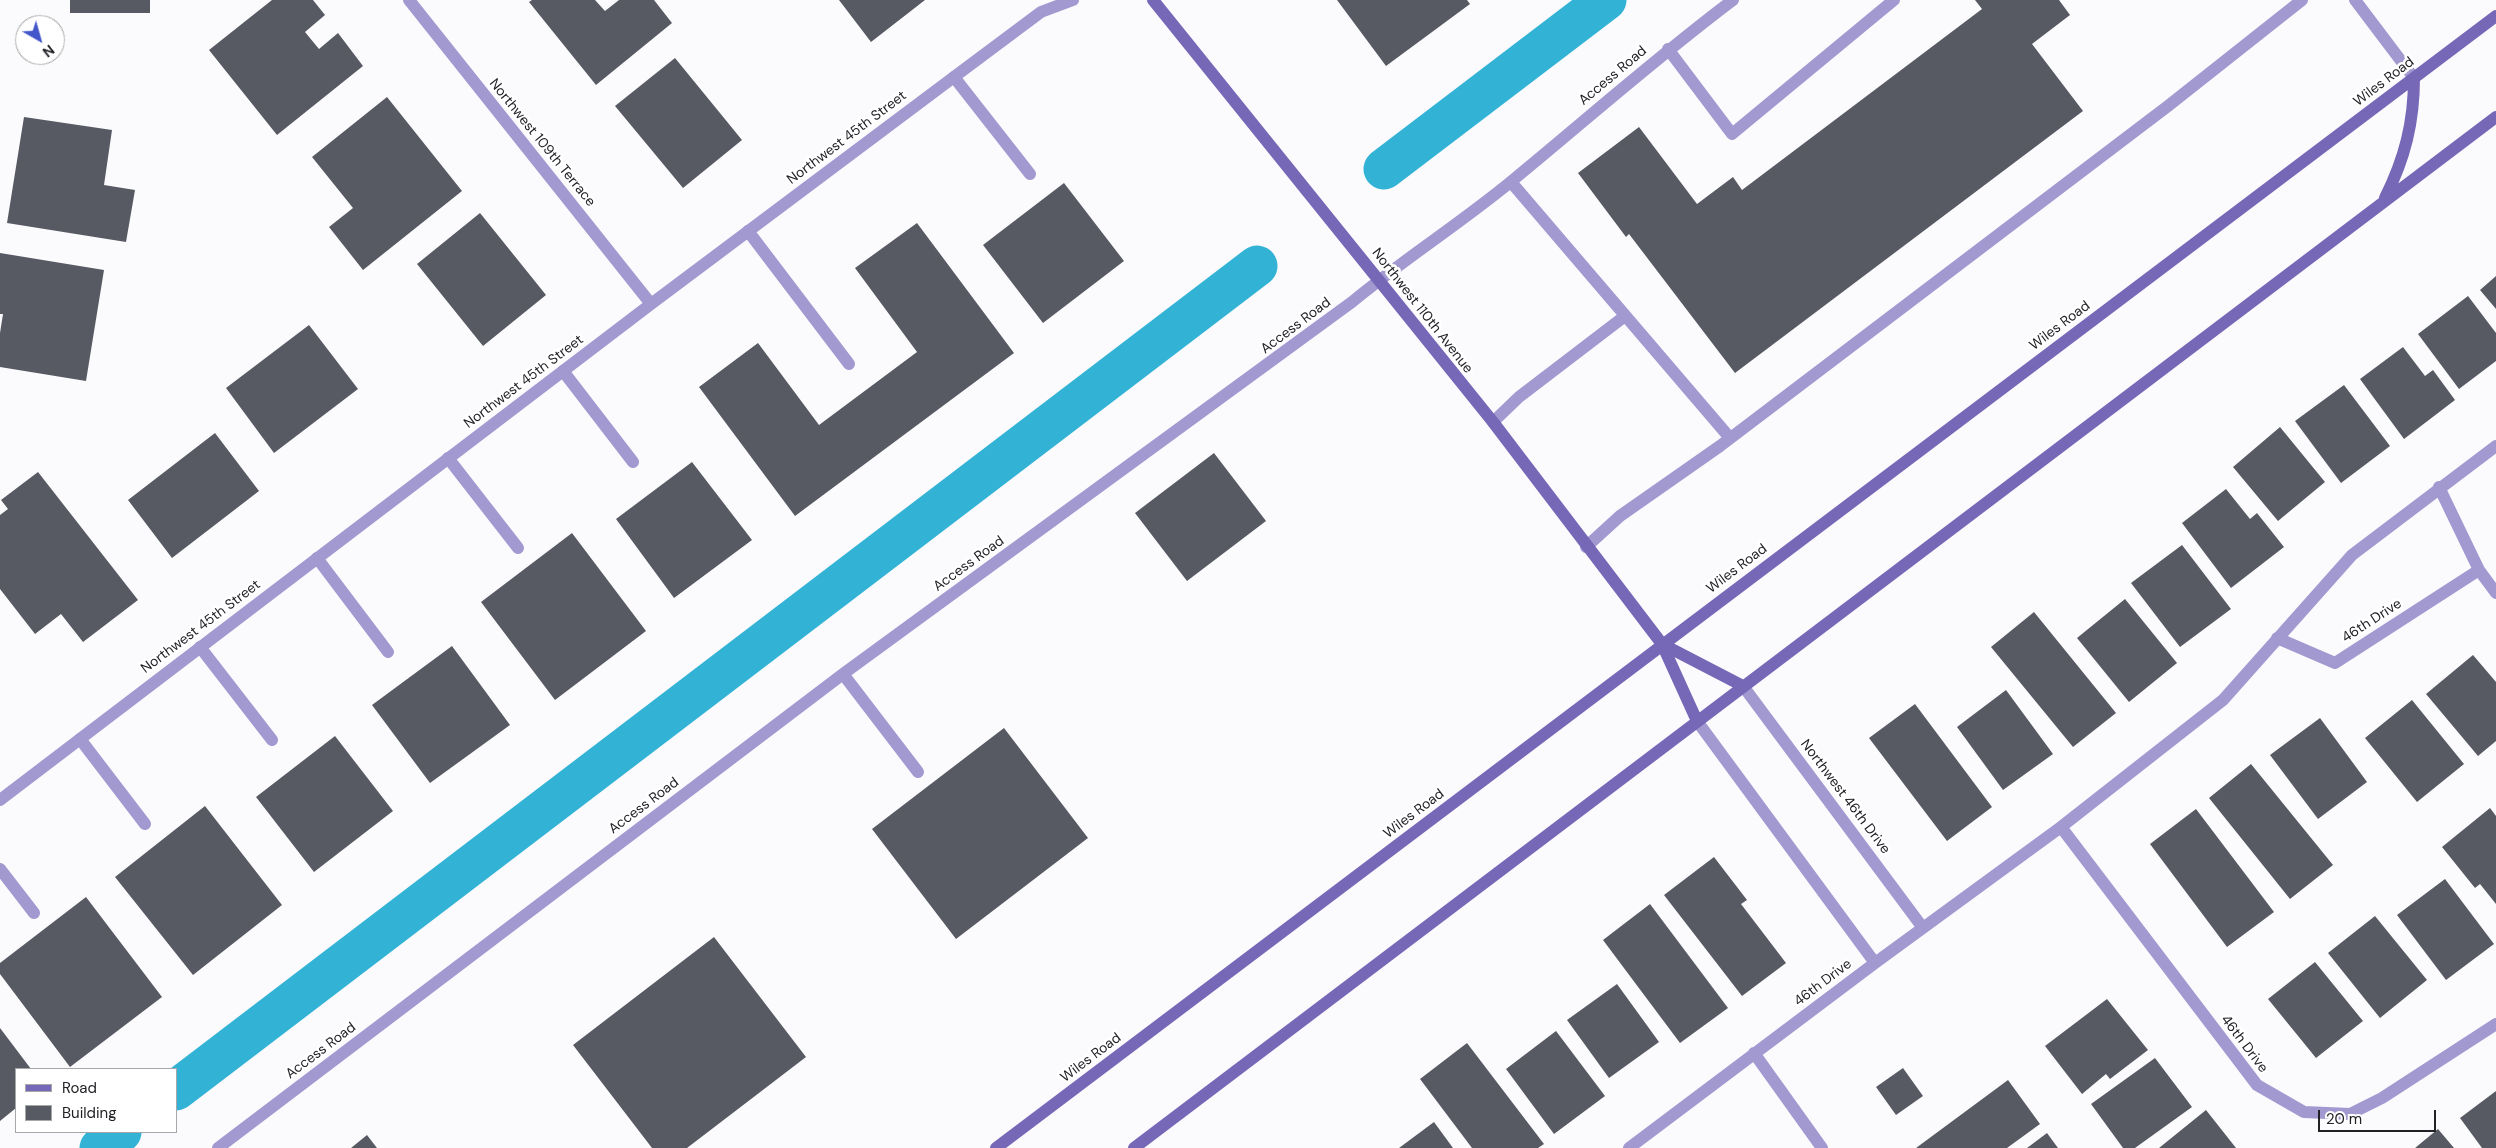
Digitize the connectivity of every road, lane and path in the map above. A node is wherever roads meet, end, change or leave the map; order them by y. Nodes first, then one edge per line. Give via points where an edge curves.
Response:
1 (409, 0) edge
2 (1073, 0) edge
3 (1153, 0) edge
4 (1733, 0) edge
5 (1894, 0) edge
6 (2302, 0) edge
7 (2355, 0) edge
8 (2496, 16) edge
9 (1668, 49) junction
10 (954, 77) junction
11 (2414, 78) junction
12 (2496, 116) edge
13 (1030, 174) dead end
14 (1511, 182) junction
15 (2383, 202) junction
16 (748, 231) junction
17 (1379, 280) junction
18 (651, 304) junction
19 (1624, 316) junction
20 (848, 364) dead end
21 (563, 370) junction
22 (1492, 422) junction
23 (1730, 438) junction
24 (2496, 446) edge
25 (448, 458) junction
26 (633, 462) dead end
27 (2439, 487) junction
28 (1586, 547) junction
29 (518, 548) dead end
30 (317, 558) junction
31 (2479, 570) junction
32 (2496, 593) edge
33 (2277, 638) junction
34 (1662, 644) junction
35 (200, 647) junction
36 (388, 652) dead end
37 (843, 674) junction
38 (1743, 686) junction
39 (1698, 721) junction
40 (80, 739) junction
41 (272, 740) dead end
42 (918, 772) dead end
43 (1, 796) edge
44 (145, 824) dead end
45 (2061, 826) junction
46 (0, 870) edge
47 (34, 913) dead end
48 (1923, 928) junction
49 (1875, 963) junction
50 (2496, 1024) edge
51 (1754, 1053) junction
52 (218, 1148) edge
53 (996, 1148) edge
54 (1134, 1148) edge
55 (1629, 1148) edge
56 (1822, 1148) edge

1 - 18 street, Northwest 109th Terrace
2 - 10 street, Northwest 45th Street via 1041,12
3 - 17 main road, Northwest 110th Avenue
4 - 9 street, Access Road
5 - 9 street via 1732,134
6 - 23 street via 2168,106
7 - 11 street
8 - 11 main road, Wiles Road
9 - 14 street, Access Road
10 - 13 street
10 - 16 street, Northwest 45th Street
11 - 15 main road via 2412,123 2407,147
11 - 34 main road, Wiles Road
12 - 15 main road
14 - 17 street, Access Road
14 - 19 street
15 - 38 main road
16 - 18 street, Northwest 45th Street
16 - 20 street
17 - 22 main road, Northwest 110th Avenue
17 - 37 street, Access Road via 1250,380
18 - 21 street, Northwest 45th Street
19 - 22 street via 1519,397
19 - 23 street
21 - 25 street, Northwest 45th Street
21 - 26 street
22 - 28 main road, Northwest 110th Avenue
23 - 28 street via 1620,516
24 - 27 street, 46th Drive
25 - 29 street
25 - 30 street, Northwest 45th Street
27 - 31 street
27 - 33 street, 46th Drive via 2352,555
28 - 34 main road, Northwest 110th Avenue
30 - 35 street, Northwest 45th Street
30 - 36 street
31 - 32 street
31 - 33 street, 46th Drive via 2335,663
33 - 45 street, 46th Drive via 2223,700
34 - 38 main road, Northwest 110th Avenue
34 - 39 main road, Northwest 110th Avenue
34 - 53 main road, Wiles Road
35 - 40 street, Northwest 45th Street
35 - 41 street
37 - 42 street
37 - 52 street, Access Road
38 - 39 main road
38 - 48 street, Northwest 46th Drive
39 - 49 street
39 - 54 main road
40 - 43 street, Northwest 45th Street
40 - 44 street
45 - 48 street, 46th Drive
45 - 50 street, 46th Drive via 2257,1085 2304,1112 2350,1114 2382,1098
46 - 47 street
48 - 49 street, 46th Drive
49 - 51 street, 46th Drive
51 - 55 street, 46th Drive
51 - 56 street

